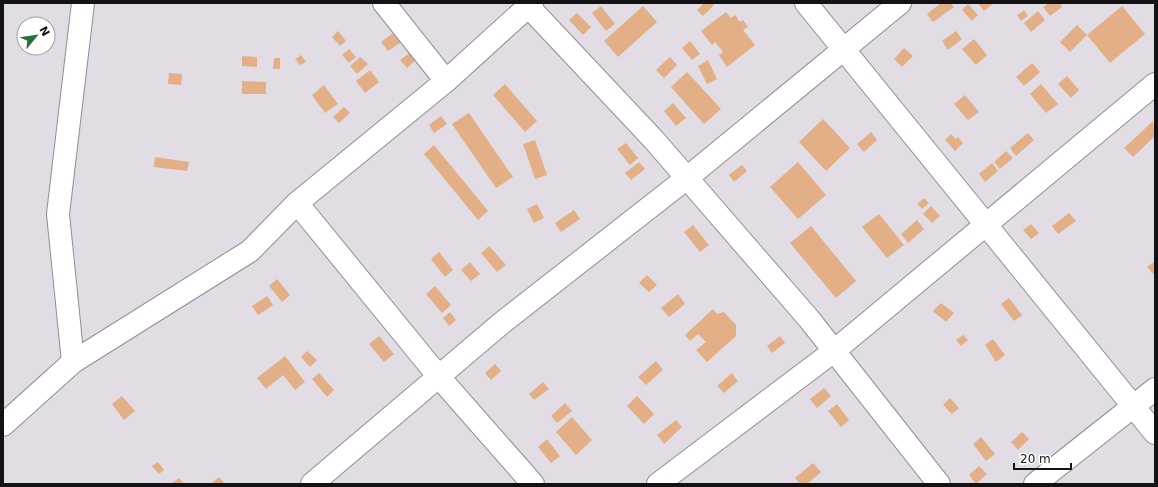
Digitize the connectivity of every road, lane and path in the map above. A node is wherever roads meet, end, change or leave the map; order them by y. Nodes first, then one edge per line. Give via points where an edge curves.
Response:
1 (83, 3) edge
2 (384, 3) edge
3 (806, 3) edge
4 (900, 3) edge
5 (529, 4) edge
6 (843, 49) junction
7 (446, 81) junction
8 (1155, 84) edge
9 (687, 178) junction
10 (297, 203) junction
11 (986, 224) junction
12 (834, 351) junction
13 (73, 362) junction
14 (439, 377) junction
15 (1155, 389) edge
16 (1133, 407) junction
17 (3, 425) edge
18 (1155, 433) edge
19 (312, 484) edge
20 (533, 484) edge
21 (658, 484) edge
22 (939, 484) edge
23 (1035, 484) edge

1 - 13 street via 58,214
2 - 7 street
3 - 6 street
4 - 6 street
5 - 7 street
5 - 9 street
6 - 9 street
6 - 11 street
7 - 10 street
8 - 11 street
9 - 12 street
9 - 14 street via 503,322
10 - 13 street via 250,251
10 - 14 street
11 - 12 street
11 - 16 street
12 - 21 street
12 - 22 street
13 - 17 street
14 - 19 street
14 - 20 street
15 - 16 street
16 - 18 street
16 - 23 street

